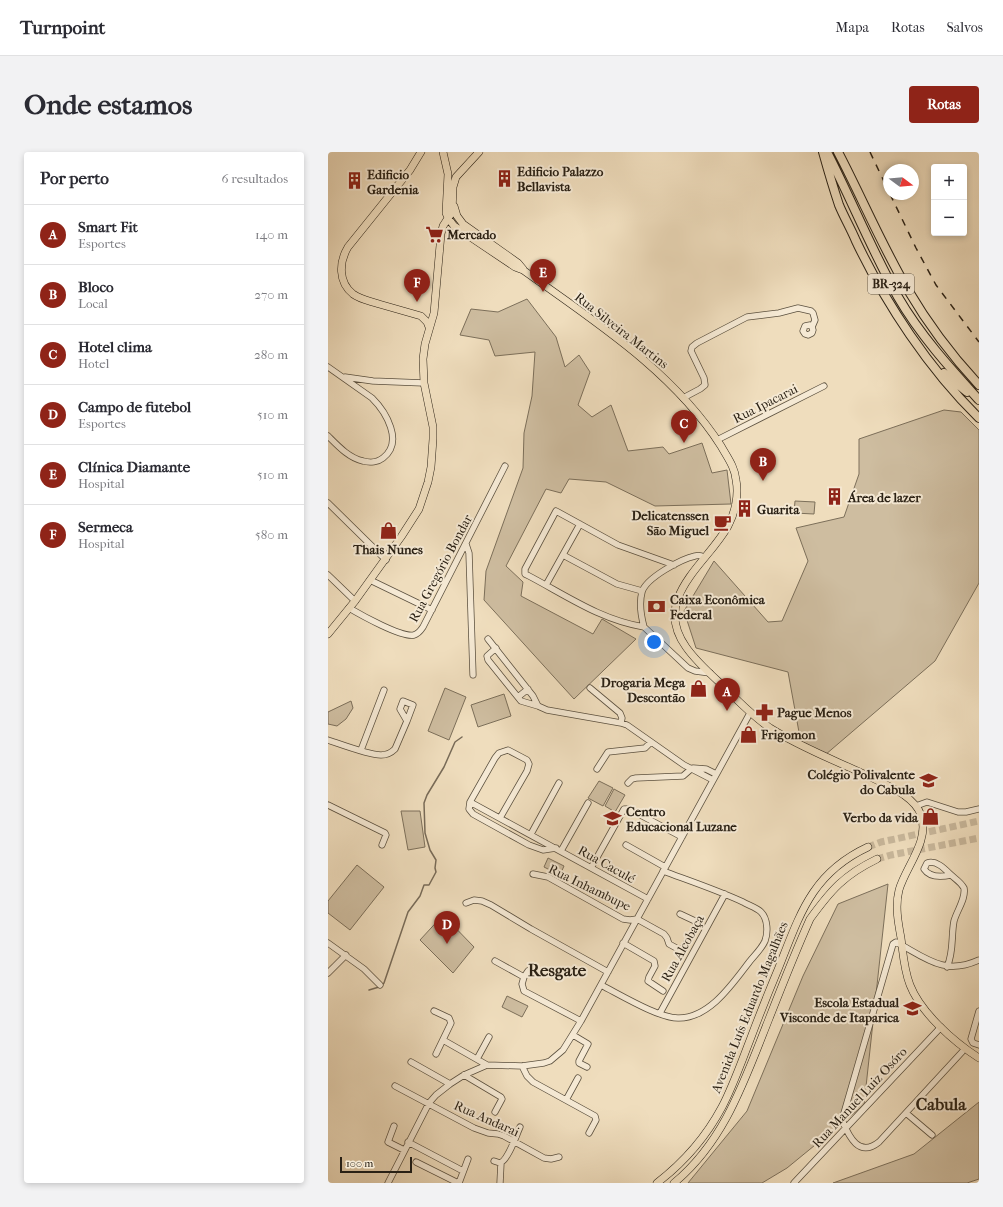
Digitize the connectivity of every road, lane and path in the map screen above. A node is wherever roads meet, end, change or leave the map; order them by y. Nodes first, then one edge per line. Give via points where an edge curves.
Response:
1 (416, 152) edge
2 (421, 152) edge
3 (443, 152) edge
4 (824, 152) edge
5 (827, 152) edge
6 (838, 152) edge
7 (478, 153) edge
8 (410, 170) junction
9 (453, 204) junction
10 (448, 218) junction
11 (458, 230) junction
12 (441, 243) junction
13 (523, 270) junction
14 (434, 307) junction
15 (421, 316) junction
16 (429, 327) junction
17 (812, 327) dead end
18 (928, 359) junction
19 (328, 367) edge
20 (342, 377) junction
21 (424, 383) junction
22 (979, 385) edge
23 (824, 386) dead end
24 (683, 398) junction
25 (979, 401) edge
26 (979, 418) edge
27 (328, 436) edge
28 (717, 440) junction
29 (505, 466) dead end
30 (328, 503) edge
31 (580, 524) junction
32 (466, 544) junction
33 (691, 551) dead end
34 (563, 555) junction
35 (696, 556) junction
36 (704, 556) junction
37 (386, 560) junction
38 (674, 565) junction
39 (328, 575) edge
40 (370, 580) junction
41 (546, 585) junction
42 (642, 591) junction
43 (355, 601) junction
44 (349, 608) junction
45 (432, 610) junction
46 (644, 627) junction
47 (328, 634) edge
48 (488, 639) dead end
49 (496, 648) junction
50 (710, 673) junction
51 (473, 676) dead end
52 (590, 688) dead end
53 (384, 690) dead end
54 (528, 690) junction
55 (518, 697) junction
56 (538, 706) junction
57 (750, 713) junction
58 (407, 721) dead end
59 (620, 723) junction
60 (328, 740) edge
61 (651, 742) junction
62 (361, 750) junction
63 (691, 768) junction
64 (597, 769) dead end
65 (716, 774) junction
66 (713, 780) junction
67 (559, 783) dead end
68 (628, 783) dead end
69 (470, 802) junction
70 (588, 803) dead end
71 (328, 805) edge
72 (916, 806) junction
73 (979, 810) edge
74 (500, 818) junction
75 (531, 834) junction
76 (682, 837) junction
77 (382, 845) dead end
78 (626, 845) dead end
79 (868, 846) tunnel mouth
80 (558, 850) junction
81 (877, 859) tunnel mouth
82 (591, 868) junction
83 (664, 869) junction
84 (533, 874) dead end
85 (950, 875) dead end
86 (724, 894) junction
87 (648, 899) junction
88 (466, 903) dead end
89 (680, 914) dead end
90 (637, 919) junction
91 (328, 943) edge
92 (624, 943) junction
93 (902, 945) junction
94 (346, 955) junction
95 (979, 960) edge
96 (495, 961) dead end
97 (947, 967) junction
98 (528, 971) dead end
99 (608, 972) junction
100 (328, 974) edge
101 (524, 977) junction
102 (380, 984) dead end
103 (601, 985) junction
104 (663, 991) dead end
105 (434, 1011) dead end
106 (979, 1011) edge
107 (660, 1013) junction
108 (581, 1021) junction
109 (941, 1027) junction
110 (574, 1035) junction
111 (489, 1037) dead end
112 (443, 1040) junction
113 (979, 1045) edge
114 (979, 1048) edge
115 (962, 1052) dead end
116 (436, 1054) dead end
117 (978, 1057) edge
118 (478, 1059) junction
119 (411, 1062) dead end
120 (487, 1065) junction
121 (522, 1066) junction
122 (587, 1067) dead end
123 (464, 1075) junction
124 (578, 1078) dead end
125 (450, 1084) junction
126 (395, 1086) dead end
127 (566, 1100) junction
128 (429, 1103) junction
129 (496, 1112) dead end
130 (906, 1113) junction
131 (394, 1126) dead end
132 (520, 1127) dead end
133 (846, 1128) junction
134 (589, 1133) dead end
135 (932, 1135) dead end
136 (408, 1142) junction
137 (513, 1142) junction
138 (404, 1150) junction
139 (559, 1157) dead end
140 (468, 1159) dead end
141 (494, 1161) dead end
142 (416, 1162) dead end
143 (501, 1163) junction
144 (463, 1171) junction
145 (388, 1183) edge
146 (459, 1183) edge
147 (500, 1183) edge
148 (657, 1183) edge
149 (674, 1183) edge
150 (794, 1183) edge

1 - 8 main road
2 - 8 main road
3 - 10 main road via 448,174 445,210
4 - 18 highway via 840,206 864,256
5 - 25 highway, BR-324 via 899,298 938,353
6 - 22 highway, BR-324 via 908,291 936,333
7 - 9 main road via 456,177
8 - 15 main road via 348,247 341,265 346,286 354,294
9 - 10 main road
9 - 13 main road, Rua Silveira Martins via 463,224 518,263
10 - 11 main road, Rua Silveira Martins
10 - 12 main road via 442,230
11 - 12 main road via 447,232
11 - 13 main road, Rua Silveira Martins
12 - 14 main road
13 - 24 main road, Rua Silveira Martins via 602,327 658,372
14 - 15 main road via 428,314
14 - 16 main road
15 - 16 main road
16 - 21 main road via 423,359
17 - 24 street via 815,320 813,313 808,309 798,308 747,317 697,342 691,350 705,385
18 - 25 highway
18 - 26 highway
19 - 20 street
20 - 21 street
20 - 27 street via 372,398 383,410 392,432 391,447 379,461 363,462 347,454
21 - 37 main road via 433,427 428,482 419,509
23 - 28 street, Rua Ipacarai
24 - 28 main road, Rua Silveira Martins
28 - 36 main road, Rua Silveira Martins via 734,471 737,481 736,502 728,526
29 - 32 street, Rua Gregório Bondar
30 - 37 street
31 - 34 street
31 - 38 street via 627,549
31 - 41 street via 556,511 525,569 525,574
32 - 45 street, Rua Gregório Bondar
32 - 51 street via 470,553
33 - 35 street
34 - 41 street
34 - 42 street via 617,584
35 - 36 street
35 - 38 street
36 - 50 main road, Rua Silveira Martins via 679,595 675,619 680,637
37 - 40 main road
38 - 42 street via 655,577
39 - 43 street
40 - 43 main road
40 - 45 street
41 - 46 street via 603,616
42 - 46 street via 640,609
43 - 44 main road
44 - 45 street, Rua Gregório Bondar via 382,625 410,635 420,631
44 - 47 main road
46 - 50 street via 688,668
48 - 49 street
49 - 54 street
49 - 55 street via 487,658
50 - 57 main road, Rua Silveira Martins
52 - 59 street via 620,713
53 - 62 street
54 - 55 street
54 - 56 street
55 - 56 street via 524,703
56 - 59 street via 547,710
57 - 65 street
57 - 72 main road, Rua Silveira Martins via 783,736 893,788
58 - 62 street via 398,745 392,752 375,755
59 - 61 street
60 - 62 street
61 - 63 street
61 - 64 street via 645,748 608,752
63 - 65 street via 706,769
63 - 66 street
63 - 68 street via 683,776 636,778
65 - 66 street
66 - 76 street
67 - 75 street
69 - 74 street, Rua Caculé
69 - 74 street via 499,753 511,751 527,760 529,764
69 - 80 street, Rua Caculé via 469,809 473,814 529,845 543,850
70 - 80 street
71 - 77 street via 385,833
72 - 73 street via 927,802 958,812
72 - 93 main road via 922,821 921,838 902,881 897,902
74 - 75 street, Rua Caculé
75 - 80 street, Rua Caculé
76 - 82 street via 626,809
76 - 83 street
78 - 83 street
79 - 148 main road, Avenida Luís Eduardo Magalhães via 832,870 808,900 794,928 721,1108 694,1148 678,1166
80 - 82 street, Rua Caculé
81 - 149 main road, Avenida Luís Eduardo Magalhães via 837,884 810,920 728,1116 698,1159
82 - 87 street, Rua Caculé
83 - 86 street
83 - 87 street
84 - 90 street, Rua Inhambupe via 548,877 623,919
85 - 97 street via 962,884 965,891 954,921
86 - 107 street, Rua Alcobaça
86 - 107 street via 762,912 767,933 764,942 731,986 708,1007 690,1016 679,1018
87 - 90 street
88 - 99 street via 474,900 491,905
89 - 90 street via 697,924 680,950 669,944 664,934
90 - 92 street
91 - 94 street
92 - 99 street
92 - 104 street via 654,961 655,966 648,981
93 - 97 street
93 - 109 main road via 907,974 915,995
93 - 133 street via 896,942 891,947 842,1120
94 - 100 street
94 - 102 street
95 - 97 street via 968,966
96 - 101 street
98 - 101 street
99 - 103 street
101 - 108 street via 524,991
103 - 107 street
103 - 108 street
105 - 112 street via 451,1020
106 - 113 street via 971,1039
108 - 110 street
109 - 117 main road
109 - 133 street, Rua Manuel Luiz Osóro
110 - 121 street via 563,1050 550,1060
110 - 122 street via 588,1044 579,1061
111 - 118 street
112 - 116 street
112 - 118 street
114 - 117 street
115 - 130 street
118 - 120 street
119 - 125 street
120 - 121 street
120 - 123 street
121 - 127 street via 533,1082
123 - 125 street
123 - 129 street via 501,1097
124 - 127 street
125 - 128 street
126 - 128 street, Rua Andarai
127 - 134 street via 595,1116 596,1120
128 - 136 street
128 - 137 street, Rua Andarai via 474,1128 504,1136
130 - 133 street via 872,1148 861,1147
130 - 135 street
131 - 138 street via 388,1142
132 - 137 street
133 - 150 street, Rua Manuel Luiz Osóro
136 - 138 street
136 - 144 street
137 - 139 street, Rua Andarai via 544,1158
137 - 143 street via 507,1157
138 - 145 street
140 - 144 street
141 - 143 street
142 - 146 street
143 - 147 street
144 - 146 street

